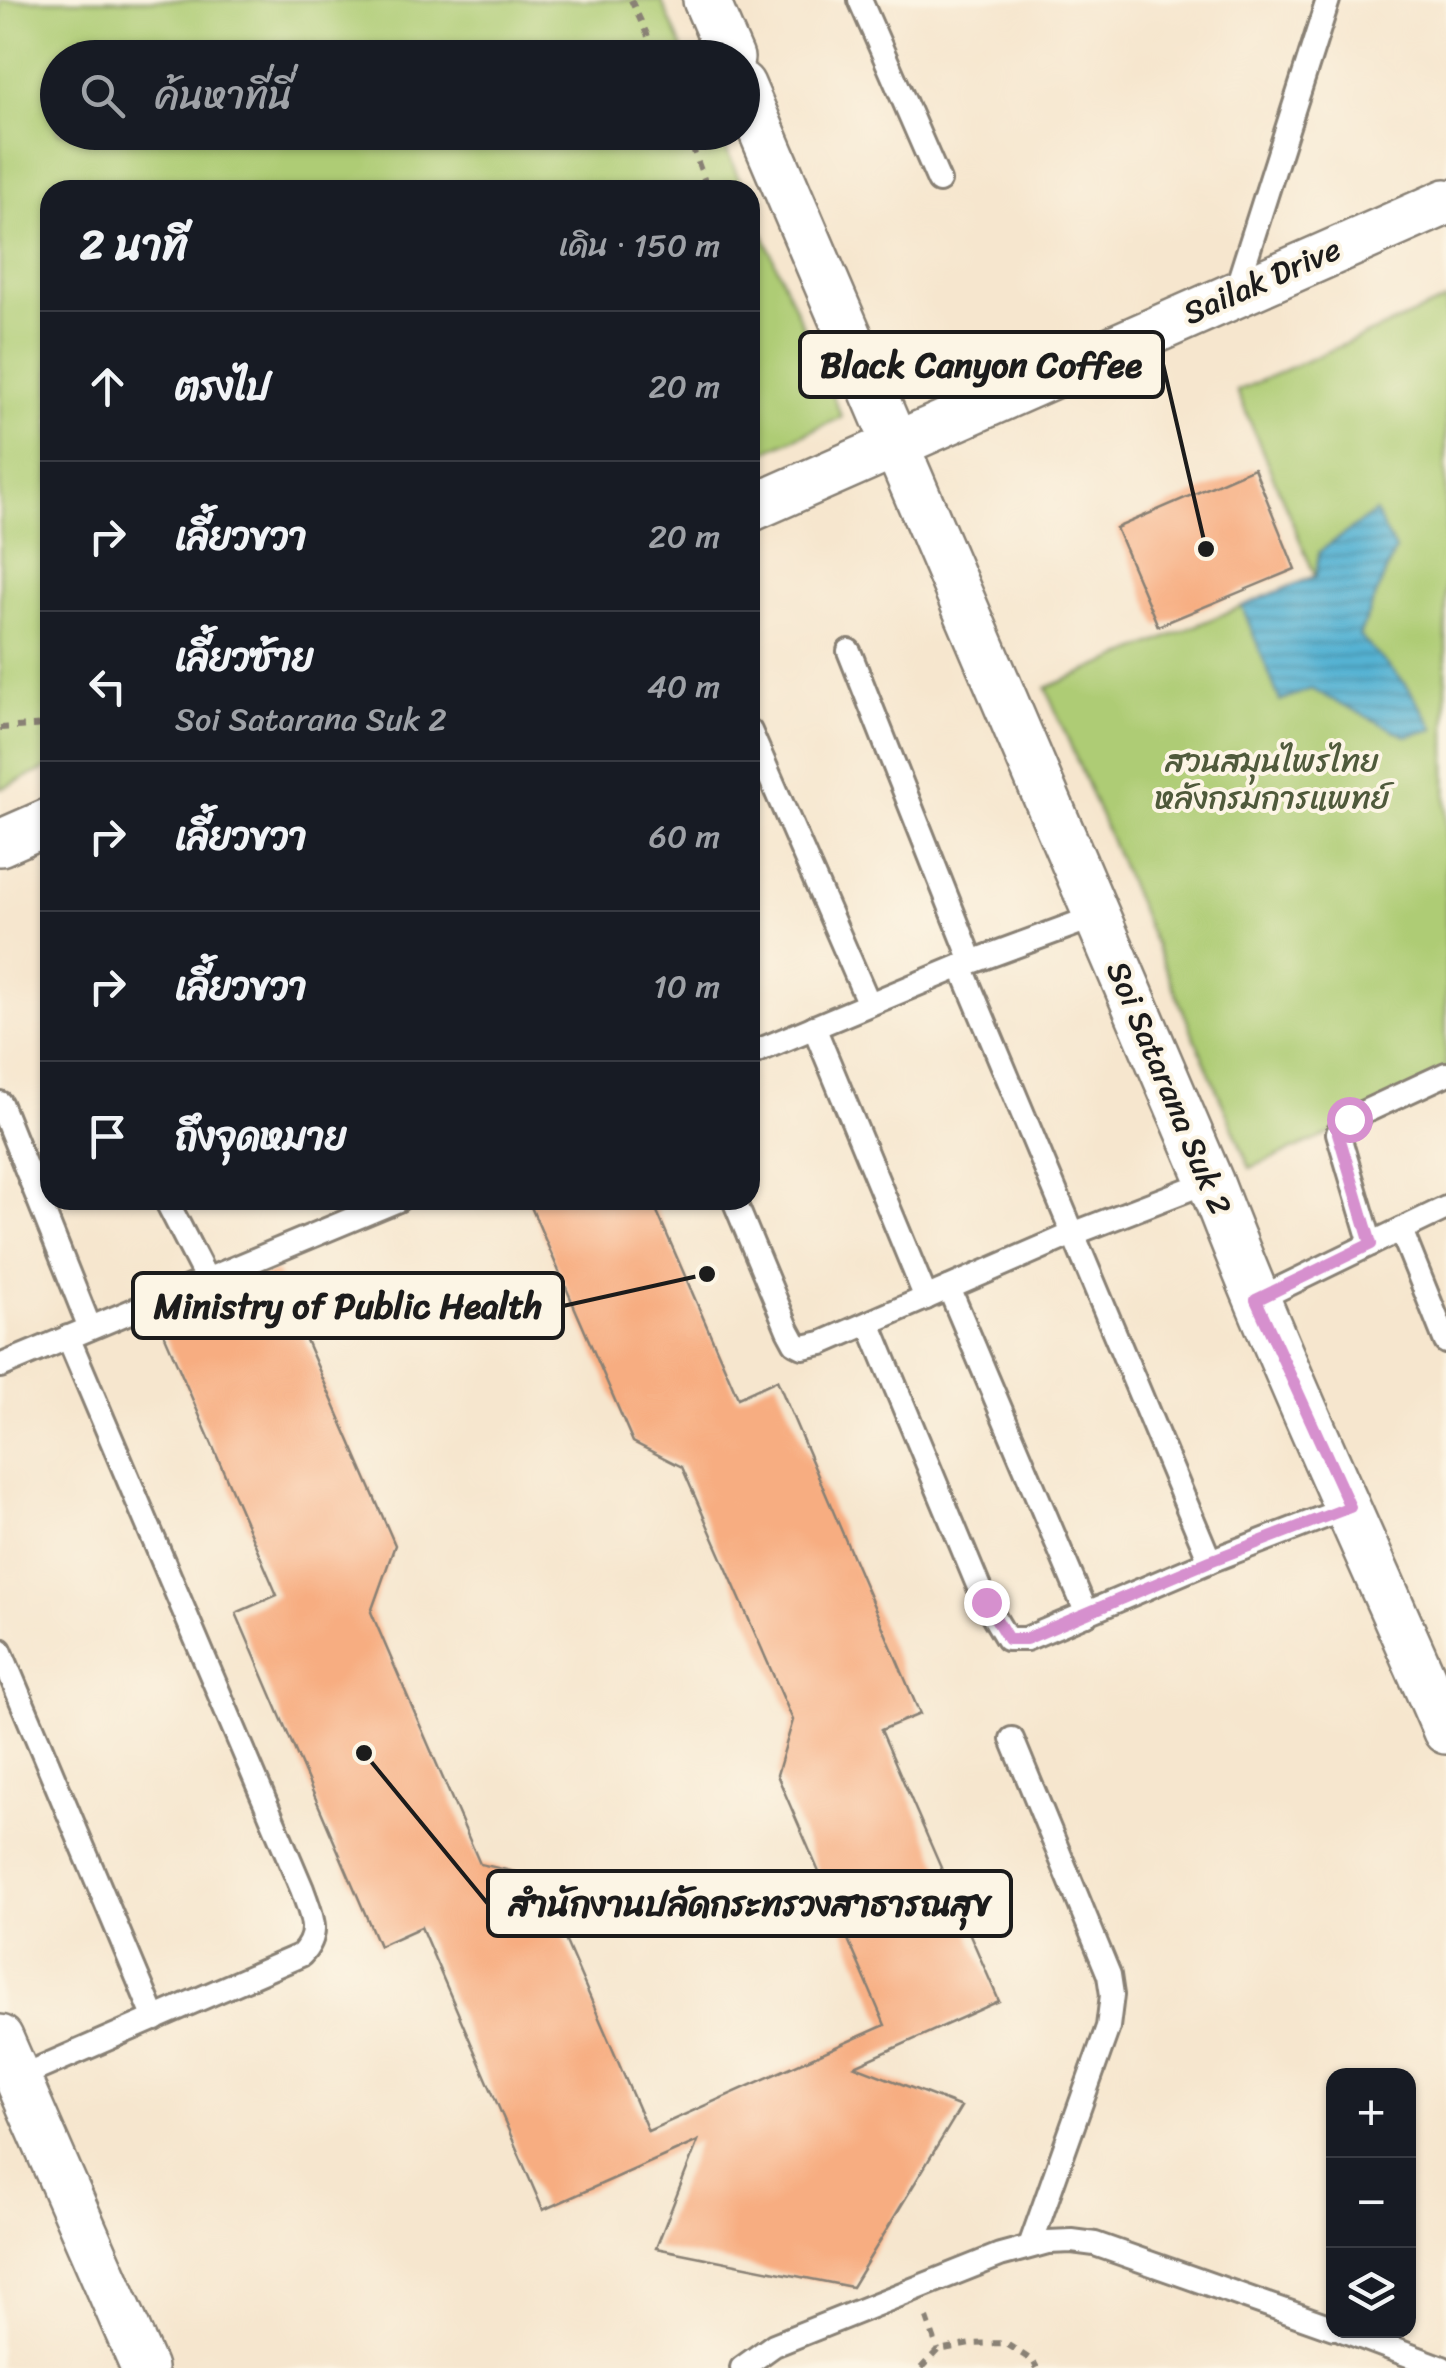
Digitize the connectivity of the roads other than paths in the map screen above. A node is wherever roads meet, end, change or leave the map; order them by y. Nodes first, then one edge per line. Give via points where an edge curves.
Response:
1 (706, 0) edge
2 (860, 0) edge
3 (1328, 0) edge
4 (723, 40) edge
5 (760, 125) edge
6 (939, 181) dead end
7 (1446, 202) edge
8 (1235, 293) junction
9 (898, 443) junction
10 (760, 505) edge
11 (850, 651) dead end
12 (760, 754) edge
13 (40, 825) edge
14 (0, 843) edge
15 (1097, 916) junction
16 (967, 964) junction
17 (869, 1004) junction
18 (814, 1027) junction
19 (760, 1050) edge
20 (1446, 1074) edge
21 (0, 1103) edge
22 (1210, 1181) junction
23 (1446, 1208) edge
24 (171, 1210) edge
25 (374, 1210) edge
26 (738, 1210) edge
27 (1401, 1230) junction
28 (1075, 1233) junction
29 (1371, 1244) junction
30 (207, 1280) junction
31 (949, 1288) junction
32 (926, 1298) junction
33 (1256, 1300) junction
34 (869, 1322) junction
35 (79, 1333) junction
36 (1446, 1342) edge
37 (0, 1366) edge
38 (1350, 1507) junction
39 (1210, 1561) junction
40 (1088, 1614) junction
41 (0, 1650) edge
42 (1446, 1731) edge
43 (1012, 1739) dead end
44 (155, 2019) junction
45 (9, 2058) edge
46 (1030, 2246) junction
47 (1326, 2325) edge
48 (1363, 2338) edge
49 (144, 2368) edge
50 (742, 2368) edge
51 (1443, 2368) edge

1 - 4 street
2 - 6 lane
3 - 8 lane
5 - 9 street, Soi Satarana Suk 2
7 - 8 street, Sailak Drive
8 - 9 street, Sailak Drive
9 - 10 street, Sailak Drive
9 - 15 street, Soi Satarana Suk 2
11 - 16 lane
12 - 17 lane
13 - 14 street
15 - 16 lane
15 - 22 street, Soi Satarana Suk 2
16 - 17 lane
16 - 28 lane
17 - 18 lane
18 - 19 lane
18 - 32 lane
20 - 29 lane via 1349,1119 1338,1133
21 - 35 lane
22 - 28 lane
22 - 33 street, Soi Satarana Suk 2
23 - 27 lane
24 - 30 lane
25 - 30 lane
26 - 34 lane via 795,1343 811,1347
27 - 29 lane
27 - 36 lane
28 - 31 lane
28 - 39 lane
29 - 33 lane
30 - 35 lane
31 - 32 lane
31 - 40 lane
32 - 34 lane
33 - 38 street, Soi Satarana Suk 2
34 - 40 lane via 986,1602 1008,1639 1026,1639
35 - 37 lane
35 - 44 lane via 316,1931 301,1955
38 - 39 lane
38 - 42 street, Soi Satarana Suk 2
39 - 40 lane
41 - 44 lane
43 - 46 lane via 1112,1994 1098,2060
44 - 45 lane
45 - 49 street
46 - 47 lane via 1095,2244
46 - 50 lane via 774,2345
48 - 51 lane

